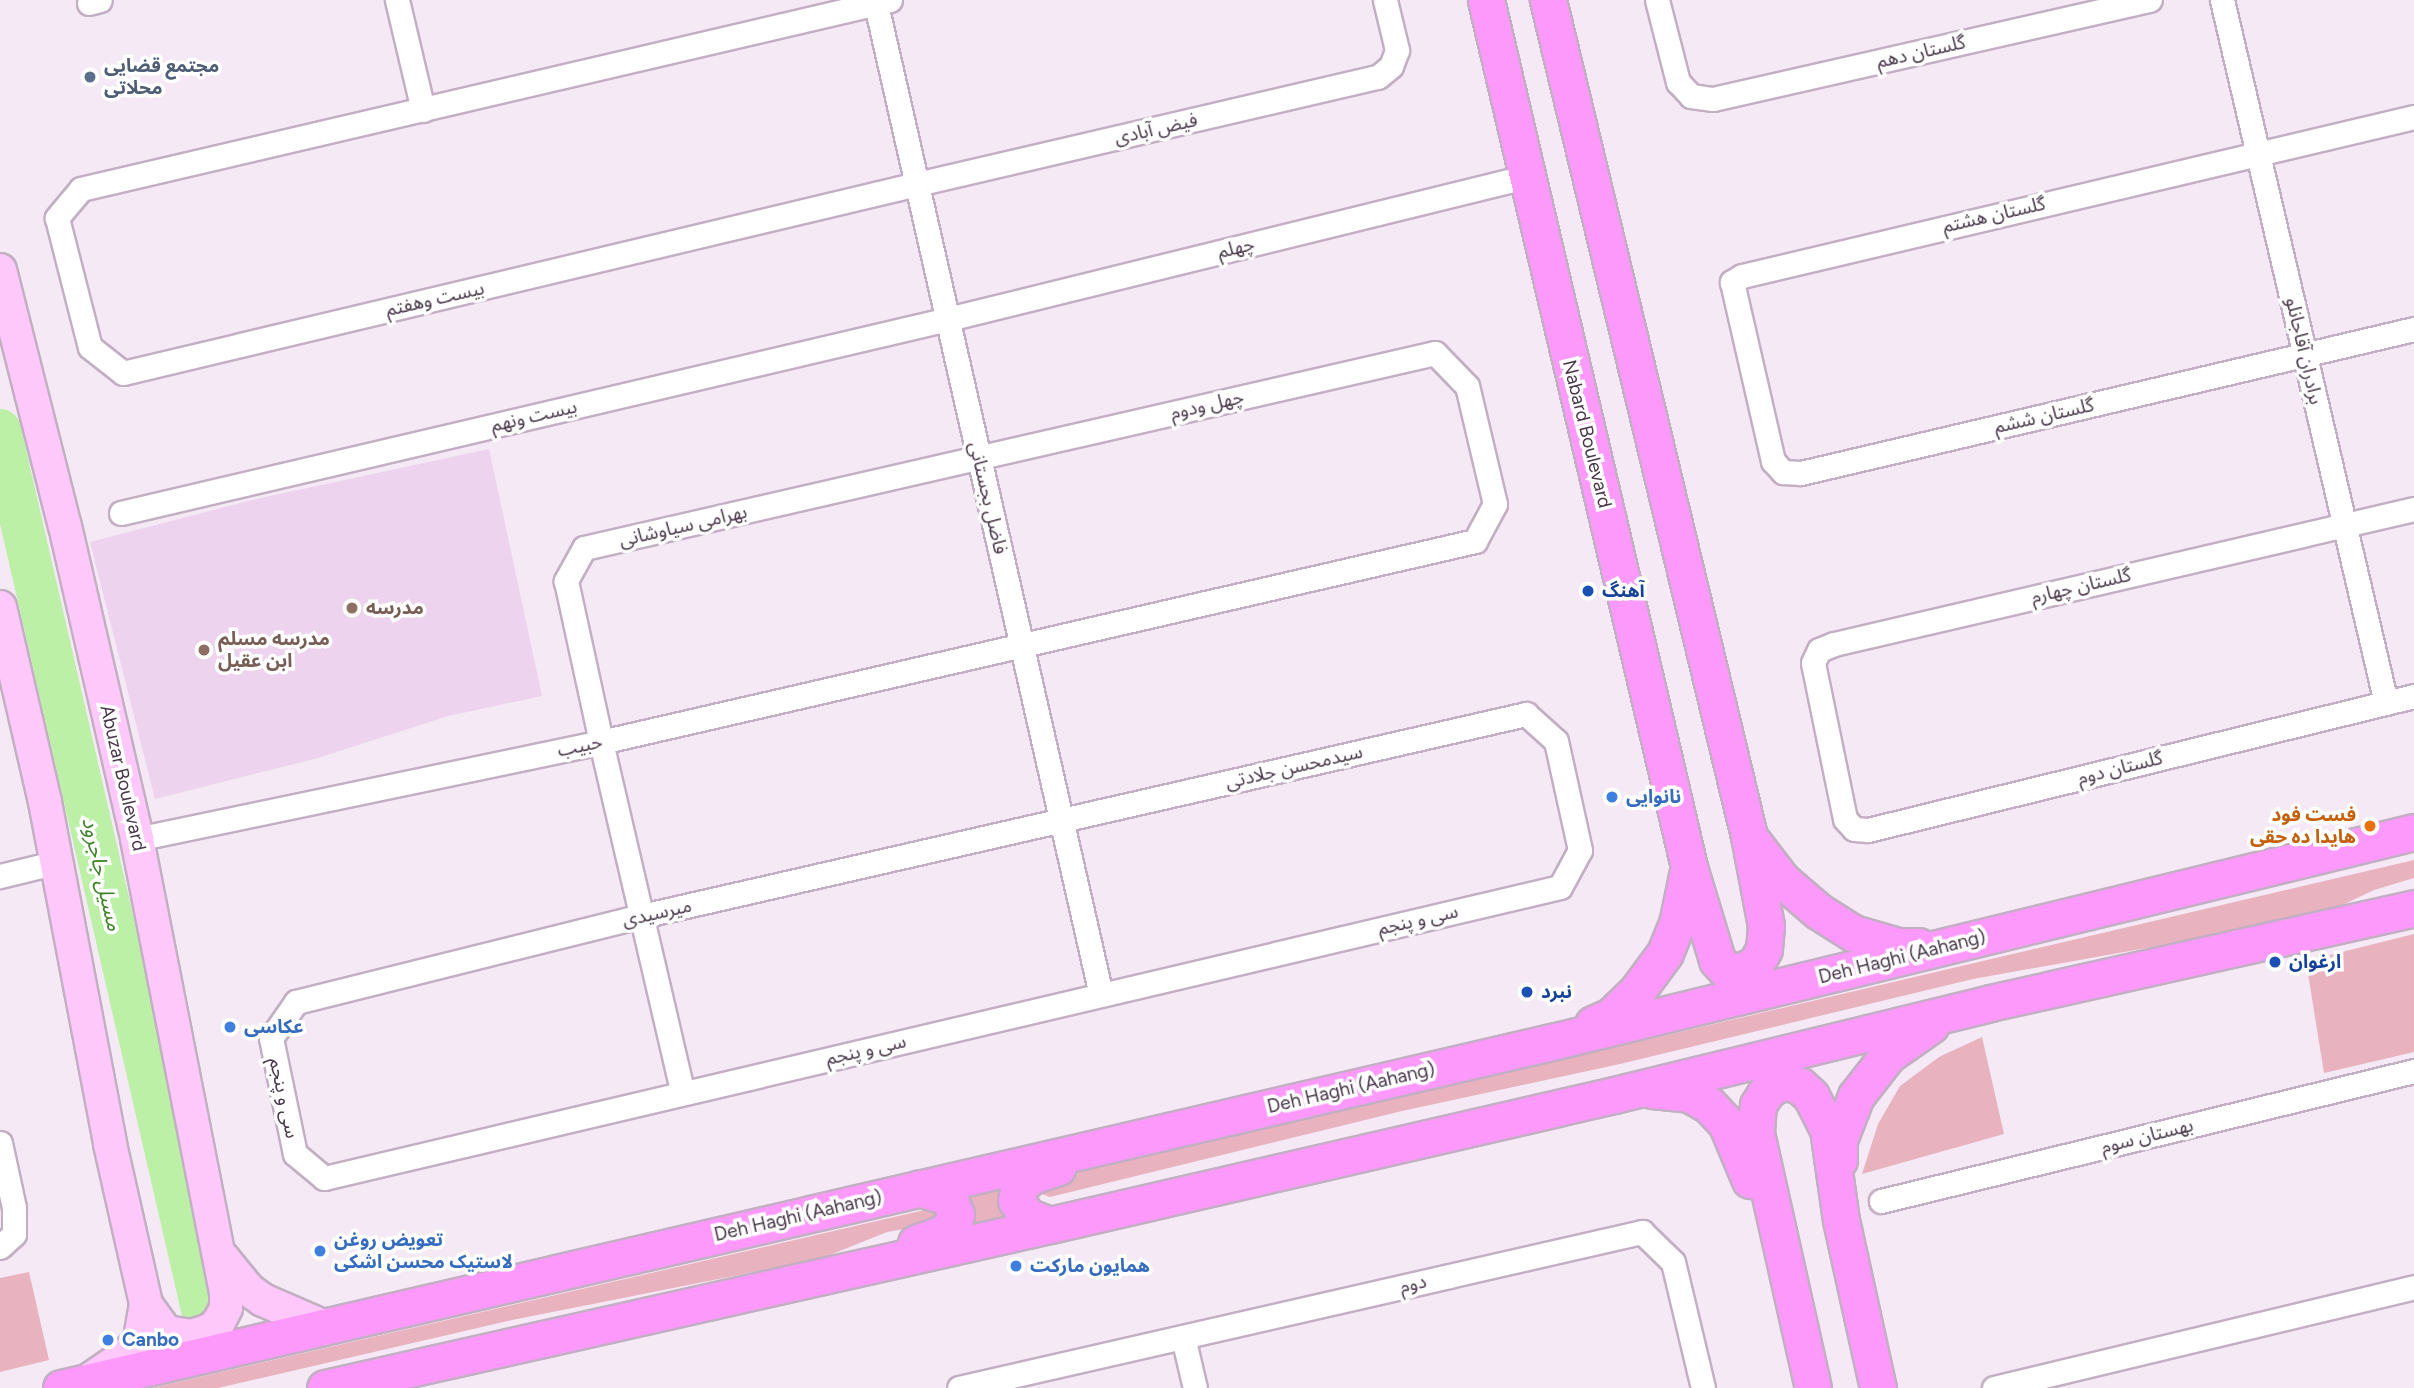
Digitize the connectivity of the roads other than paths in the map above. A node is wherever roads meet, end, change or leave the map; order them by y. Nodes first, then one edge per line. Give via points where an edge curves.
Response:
1 (397, 0) edge
2 (1385, 0) edge
3 (1486, 0) edge
4 (1548, 0) edge
5 (1657, 0) edge
6 (2150, 0) edge
7 (2221, 0) edge
8 (881, 1) edge
9 (423, 110) junction
10 (2414, 117) edge
11 (2257, 152) junction
12 (1525, 177) junction
13 (917, 184) junction
14 (0, 270) edge
15 (948, 319) junction
16 (2414, 329) edge
17 (2305, 355) junction
18 (979, 457) junction
19 (1783, 472) joint
20 (2414, 509) edge
21 (121, 513) dead end
22 (2344, 524) junction
23 (1475, 541) joint
24 (0, 607) edge
25 (1022, 646) junction
26 (2414, 696) edge
27 (2386, 703) junction
28 (601, 742) junction
29 (1061, 820) junction
30 (1854, 829) joint
31 (2412, 833) edge
32 (1749, 836) junction
33 (137, 839) junction
34 (58, 862) junction
35 (1689, 867) junction
36 (0, 876) edge
37 (1560, 887) joint
38 (2414, 897) edge
39 (2414, 908) edge
40 (642, 916) junction
41 (2353, 919) junction
42 (1946, 946) junction
43 (1101, 995) junction
44 (1990, 1003) junction
45 (271, 1038) joint
46 (1556, 1041) junction
47 (2414, 1072) edge
48 (683, 1093) junction
49 (1614, 1095) junction
50 (1118, 1141) junction
51 (0, 1143) edge
52 (919, 1188) junction
53 (1881, 1200) dead end
54 (1841, 1220) junction
55 (1050, 1225) junction
56 (0, 1247) edge
57 (217, 1252) junction
58 (1784, 1259) junction
59 (866, 1263) junction
60 (2414, 1287) edge
61 (145, 1304) junction
62 (326, 1327) junction
63 (1183, 1337) junction
64 (73, 1385) edge
65 (331, 1387) edge
66 (1699, 1387) edge
67 (959, 1388) edge
68 (1195, 1388) edge
69 (1813, 1388) edge
70 (1878, 1388) edge
71 (1994, 1388) edge

1 - 9 street
2 - 13 street, فیض آبادی via 1397,50 1391,66 1378,78
3 - 12 main road, Nabard Boulevard
4 - 32 main road
5 - 6 street, گلستان دهم via 1678,82 1691,96 1713,99
7 - 11 street, برادران آقاجانلو
8 - 9 street
8 - 13 street, فاضل بجستانی
9 - 13 street, بیست وهفتم via 81,189 57,218 90,347 123,373
10 - 11 street, گلستان هشتم
11 - 17 street, برادران آقاجانلو
11 - 19 street, گلستان هشتم via 1732,282 1773,461
12 - 15 street, چهلم
12 - 35 main road, Nabard Boulevard
13 - 15 street, فاضل بجستانی
14 - 33 main road, Abuzar Boulevard
15 - 18 street, فاضل بجستانی
15 - 21 street, بیست ونهم
16 - 17 street, گلستان ششم
17 - 19 street, گلستان ششم via 1801,473
17 - 22 street, برادران آقاجانلو
18 - 23 street, چهل ودوم via 1435,353 1467,386 1495,504
18 - 25 street, فاضل بجستانی
18 - 28 street, بهرامی سیاوشانی via 584,548 566,581
20 - 22 street, گلستان چهارم
22 - 27 street, برادران آقاجانلو
22 - 30 street, گلستان چهارم via 1819,650 1813,663 1845,819
23 - 25 street, حبیب
24 - 34 main road
25 - 28 street, حبیب
25 - 29 street, فاضل بجستانی
26 - 27 street, گلستان دوم
27 - 30 street, گلستان دوم via 1881,827
28 - 33 street, حبیب
28 - 40 street, بهرامی سیاوشانی
29 - 37 street, سیدمحسن جلادتی via 1527,714 1556,741 1580,850
29 - 40 street, میرسیدی
29 - 43 street, فاضل بجستانی
31 - 42 main road, Deh Haghi (Aahang)
32 - 35 main road, Nabard Boulevard via 1766,926 1764,949 1756,964 1739,972 1726,970 1717,960
32 - 42 main road via 1782,880 1853,933 1898,946
33 - 57 main road, Abuzar Boulevard
34 - 36 street
34 - 61 main road
35 - 46 main road via 1677,924 1637,991 1611,1016
37 - 43 street, سی و پنجم
38 - 41 main road
39 - 41 main road
40 - 45 street, میرسیدی via 296,1002
40 - 48 street, بهرامی سیاوشانی
41 - 44 main road
42 - 46 main road, Deh Haghi (Aahang)
43 - 48 street, سی و پنجم
44 - 49 main road
44 - 54 main road via 1926,1027 1888,1055 1856,1096 1839,1140
45 - 48 street, سی و پنجم via 295,1154 324,1178
46 - 50 main road, Deh Haghi (Aahang)
47 - 53 street, بهستان سوم
49 - 55 main road
49 - 58 main road via 1663,1089 1689,1094 1709,1105 1726,1123
50 - 52 main road, Deh Haghi (Aahang)
50 - 55 main road via 1092,1158 1052,1168 1018,1187 1016,1200 1021,1211
51 - 56 street via 15,1234
52 - 59 main road via 948,1197 956,1214 954,1221 933,1238
52 - 62 main road, Deh Haghi (Aahang)
54 - 58 main road via 1828,1129 1820,1108 1800,1086 1775,1085 1758,1105 1756,1132
54 - 70 main road
55 - 59 main road
57 - 61 main road, Abuzar Boulevard via 226,1308 210,1330 192,1336 166,1332
57 - 62 main road via 263,1300
58 - 69 main road
59 - 65 main road
60 - 71 street
61 - 64 main road via 135,1346 118,1362
62 - 64 main road, Deh Haghi (Aahang)
63 - 66 street, دوم via 1642,1232 1672,1262
63 - 67 street, دوم
63 - 68 street

